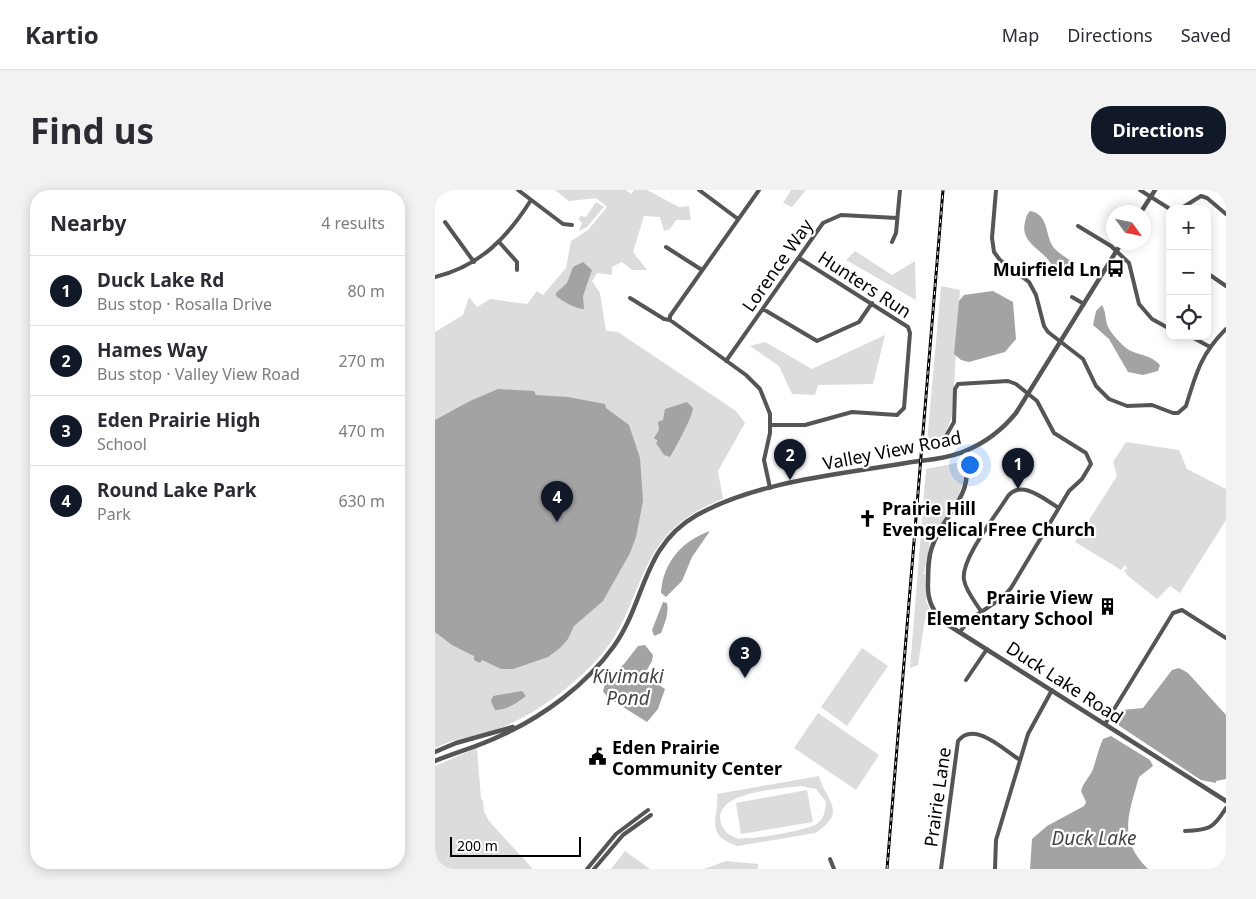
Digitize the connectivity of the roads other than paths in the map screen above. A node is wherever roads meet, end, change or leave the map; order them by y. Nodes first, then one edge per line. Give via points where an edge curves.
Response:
1 (518, 190) edge
2 (699, 190) edge
3 (759, 190) edge
4 (900, 190) edge
5 (996, 190) edge
6 (1140, 190) edge
7 (1155, 190) edge
8 (1151, 196) junction
9 (531, 200) junction
10 (1145, 205) edge
11 (1187, 205) edge
12 (1166, 206) edge
13 (1226, 214) edge
14 (897, 218) junction
15 (738, 219) junction
16 (445, 222) dead end
17 (572, 225) dead end
18 (1078, 226) dead end
19 (892, 242) dead end
20 (499, 243) junction
21 (666, 247) dead end
22 (1117, 252) junction
23 (799, 258) junction
24 (474, 262) junction
25 (517, 270) dead end
26 (702, 270) junction
27 (1211, 276) edge
28 (435, 277) edge
29 (1226, 286) edge
30 (1073, 297) dead end
31 (630, 298) dead end
32 (871, 303) junction
33 (1084, 304) junction
34 (763, 309) junction
35 (670, 320) junction
36 (1166, 327) edge
37 (1226, 329) edge
38 (1197, 340) edge
39 (1061, 342) junction
40 (1209, 347) junction
41 (726, 361) junction
42 (1029, 393) junction
43 (771, 425) junction
44 (946, 436) dead end
45 (963, 452) junction
46 (770, 488) junction
47 (1059, 508) junction
48 (981, 611) junction
49 (960, 632) junction
50 (1226, 638) edge
51 (987, 649) junction
52 (966, 680) dead end
53 (1052, 690) junction
54 (521, 724) junction
55 (1105, 724) junction
56 (435, 752) edge
57 (1020, 760) junction
58 (435, 761) edge
59 (1226, 801) edge
60 (1226, 808) edge
61 (648, 810) dead end
62 (651, 815) dead end
63 (1185, 831) dead end
64 (830, 859) dead end
65 (587, 869) edge
66 (593, 869) edge
67 (834, 869) edge
68 (941, 869) edge
69 (995, 869) edge

1 - 9 street
2 - 15 street
3 - 15 street
4 - 14 street
5 - 39 street via 994,252 1029,282 1036,295 1043,326
6 - 8 street
7 - 8 street
8 - 10 street
8 - 12 street
9 - 17 street via 563,224
9 - 20 street
11 - 13 street via 1201,196
14 - 19 street
14 - 23 street, Lorence Way via 834,216 818,228
15 - 26 street
16 - 24 street
18 - 22 street
20 - 24 street
20 - 25 street via 517,262
21 - 26 street
22 - 33 street, Valley View Road
22 - 36 street via 1131,268 1139,304 1152,319
23 - 32 street, Hunters Run
23 - 34 street, Lorence Way
24 - 28 street
26 - 35 street
27 - 29 street
30 - 33 street
31 - 35 street
32 - 34 street via 859,322 817,341
32 - 43 street, Hunters Run via 910,330 903,410 897,415 852,412 805,425
33 - 39 street, Valley View Road
34 - 41 street, Lorence Way
35 - 41 street
37 - 40 street
38 - 40 street
39 - 40 street via 1083,359 1096,386 1109,399 1127,406 1152,406 1173,413 1179,413 1186,406 1195,373
39 - 42 street, Valley View Road
41 - 43 street via 760,389 768,405
42 - 44 street via 1008,382 958,384 954,422
42 - 45 street, Valley View Road via 1005,426
42 - 47 street via 1040,404 1054,433 1086,453 1091,460 1085,476 1069,491
43 - 46 street via 764,460
45 - 46 street, Valley View Road
45 - 49 street, Duck Lake Road via 968,471 965,489 932,546 928,559 929,599 935,614
46 - 54 street, Valley View Road via 703,512 673,533 654,557 628,621 602,661 574,689
47 - 48 street via 1011,588
47 - 48 street via 1018,487 1009,496 968,560 964,581
48 - 49 street via 969,618
49 - 51 street, Duck Lake Road
50 - 55 street via 1183,610 1177,610
51 - 52 street
51 - 53 street, Duck Lake Road
53 - 55 street, Duck Lake Road
53 - 57 street via 1031,724
54 - 56 street, Valley View Road
54 - 58 street, Valley View Road via 497,738
55 - 59 street, Duck Lake Road
57 - 68 street, Prairie Lane via 975,732 961,737 957,745
57 - 69 street via 996,840
60 - 63 street via 1210,828
61 - 65 street via 616,834
62 - 66 street via 623,835
64 - 67 street

